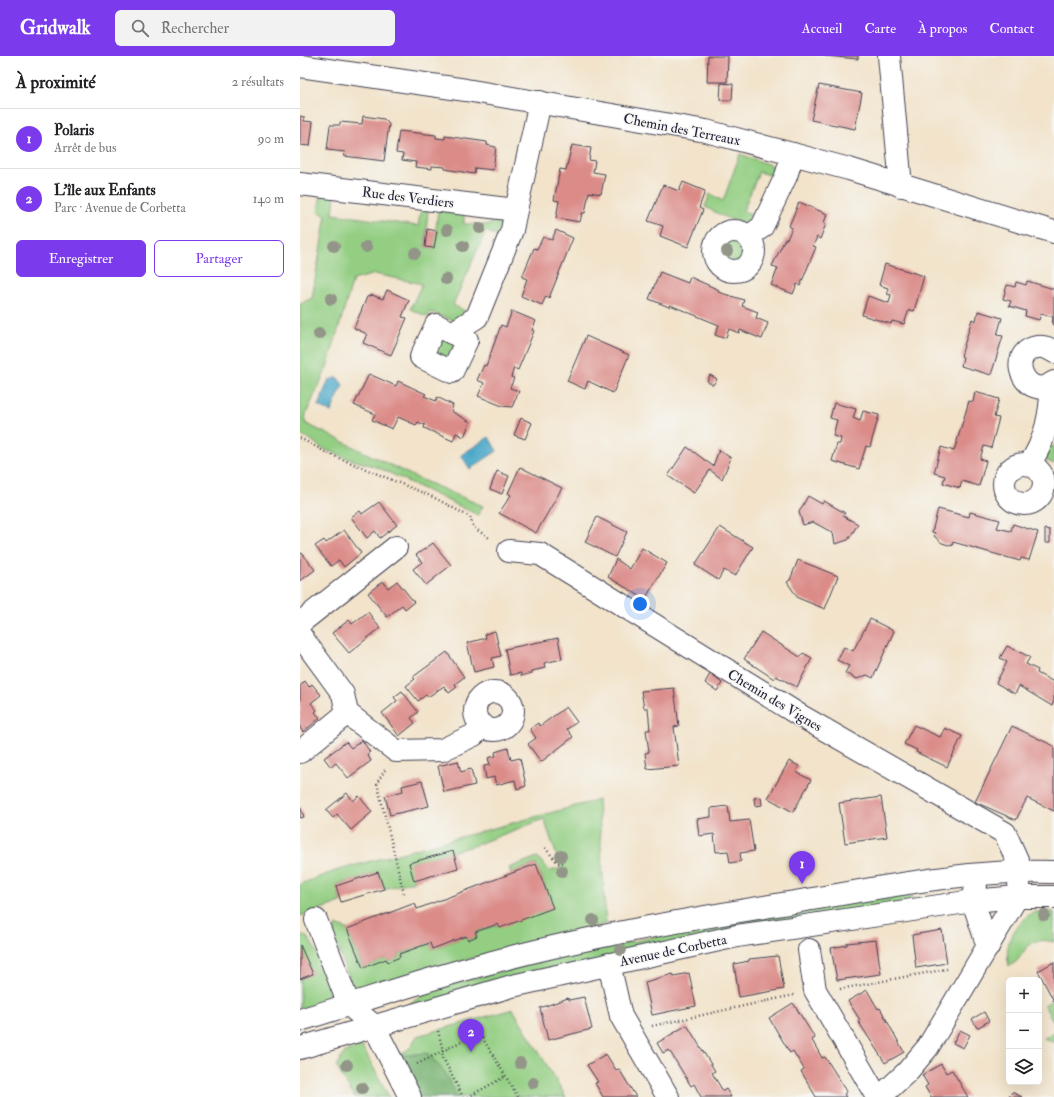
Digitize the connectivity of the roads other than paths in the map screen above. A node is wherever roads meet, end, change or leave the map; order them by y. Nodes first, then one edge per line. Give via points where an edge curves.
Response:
1 (889, 56) edge
2 (300, 66) edge
3 (540, 102) junction
4 (793, 154) junction
5 (300, 184) edge
6 (901, 186) junction
7 (516, 210) junction
8 (1054, 232) edge
9 (748, 237) dead end
10 (452, 333) dead end
11 (1054, 352) edge
12 (1053, 383) edge
13 (1049, 431) edge
14 (1029, 464) dead end
15 (396, 547) dead end
16 (509, 551) road end
17 (300, 623) edge
18 (300, 636) edge
19 (347, 713) junction
20 (483, 726) dead end
21 (300, 752) edge
22 (1022, 871) junction
23 (1054, 872) edge
24 (979, 875) junction
25 (1017, 897) junction
26 (1054, 897) edge
27 (972, 901) junction
28 (316, 920) dead end
29 (988, 947) junction
30 (809, 950) dead end
31 (609, 964) junction
32 (349, 1005) junction
33 (300, 1020) edge
34 (374, 1026) junction
35 (300, 1048) edge
36 (410, 1097) edge
37 (668, 1097) edge
38 (877, 1097) edge
39 (880, 1097) edge

1 - 6 street
2 - 3 street, Chemin des Terreaux
3 - 4 street, Chemin des Terreaux via 706,131
3 - 7 street
4 - 6 street, Chemin des Terreaux
4 - 9 street via 786,176 762,227
5 - 7 street, Rue des Verdiers
6 - 8 street, Chemin des Terreaux
7 - 10 street via 512,230 477,318
11 - 12 street via 1046,347 1033,348 1027,351 1021,362 1022,375 1031,385 1038,387
12 - 13 street
13 - 14 street
15 - 17 street
16 - 22 street, Chemin des Vignes via 540,554 801,716 1005,833
18 - 19 street via 343,694
19 - 20 street via 396,751 442,750 474,735
19 - 21 street
22 - 23 street, Avenue de Corbetta
22 - 24 street, Avenue de Corbetta
22 - 25 street
24 - 27 street
24 - 32 street, Avenue de Corbetta via 912,882 600,937 489,963
25 - 26 street, Avenue de Corbetta
25 - 27 street, Avenue de Corbetta
25 - 29 street
27 - 29 street
27 - 31 street, Avenue de Corbetta via 737,936
28 - 32 street
29 - 39 street via 928,1047 908,1072
30 - 38 street via 815,990
31 - 34 street, Avenue de Corbetta via 512,986
31 - 37 street via 621,1016
32 - 33 street, Avenue de Corbetta
32 - 34 street
34 - 35 street, Avenue de Corbetta
34 - 36 street

